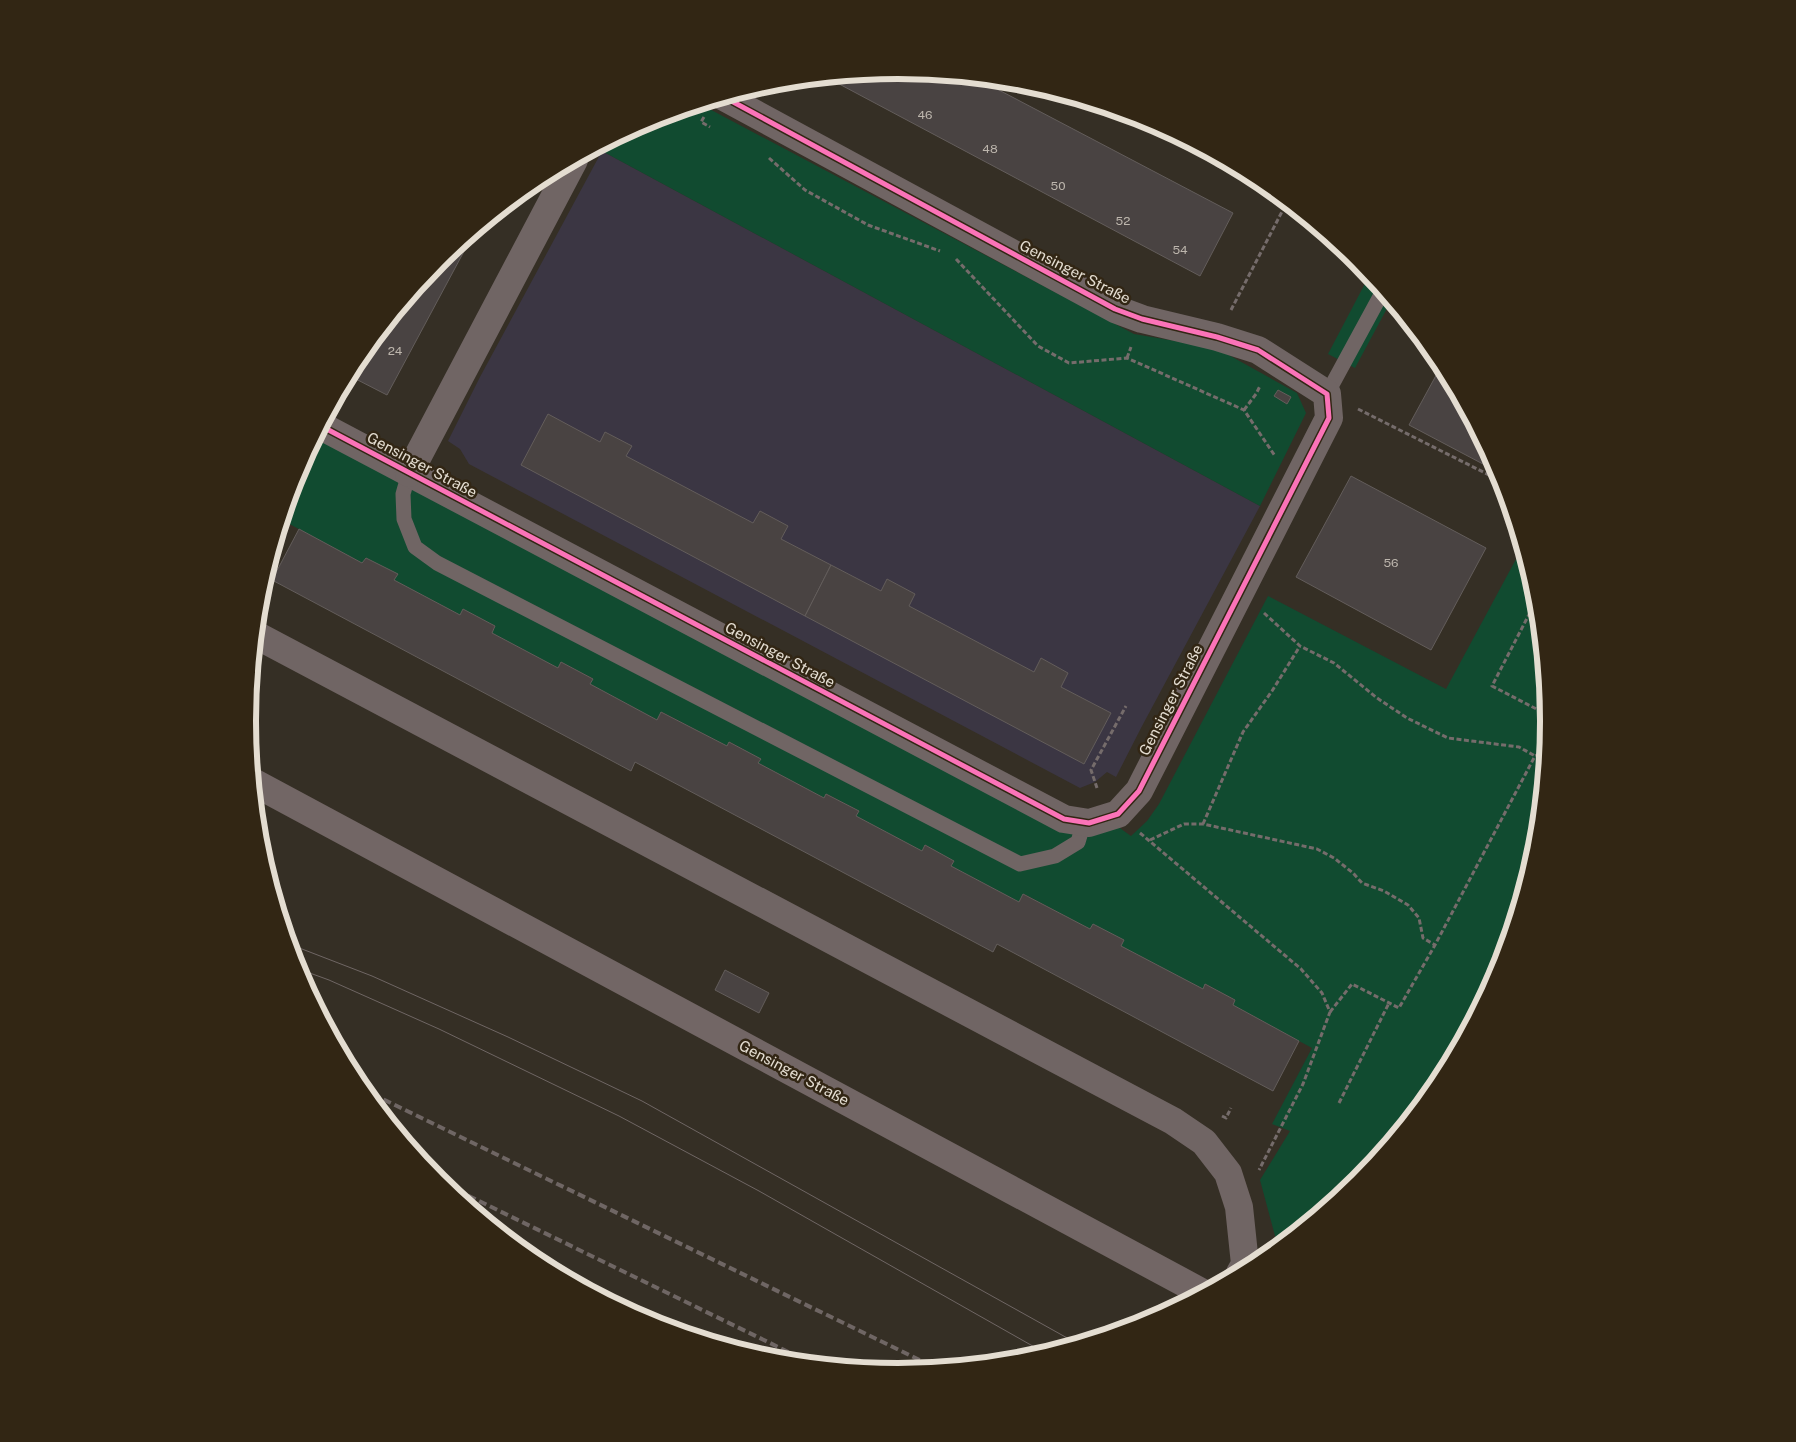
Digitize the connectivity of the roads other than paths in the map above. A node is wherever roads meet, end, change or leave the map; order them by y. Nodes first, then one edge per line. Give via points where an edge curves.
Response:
1 (732, 101) edge
2 (569, 170) edge
3 (1380, 297) edge
4 (1327, 394) junction
5 (326, 429) edge
6 (409, 473) junction
7 (261, 638) edge
8 (259, 785) edge
9 (1084, 822) junction
10 (1245, 1261) edge
11 (1196, 1289) edge

1 - 4 street, Gensinger Straße via 1115,309 1258,350
2 - 6 street, Gensinger Straße
3 - 4 lane
4 - 9 street, Gensinger Straße via 1329,418 1139,791 1118,814
5 - 6 street, Gensinger Straße
6 - 9 street, Gensinger Straße via 1064,819
6 - 9 lane via 403,494 404,519 415,547 437,564 1020,864 1054,856 1078,842
7 - 10 street via 1173,1121 1204,1142 1228,1173 1239,1207
8 - 11 street, Gensinger Straße

